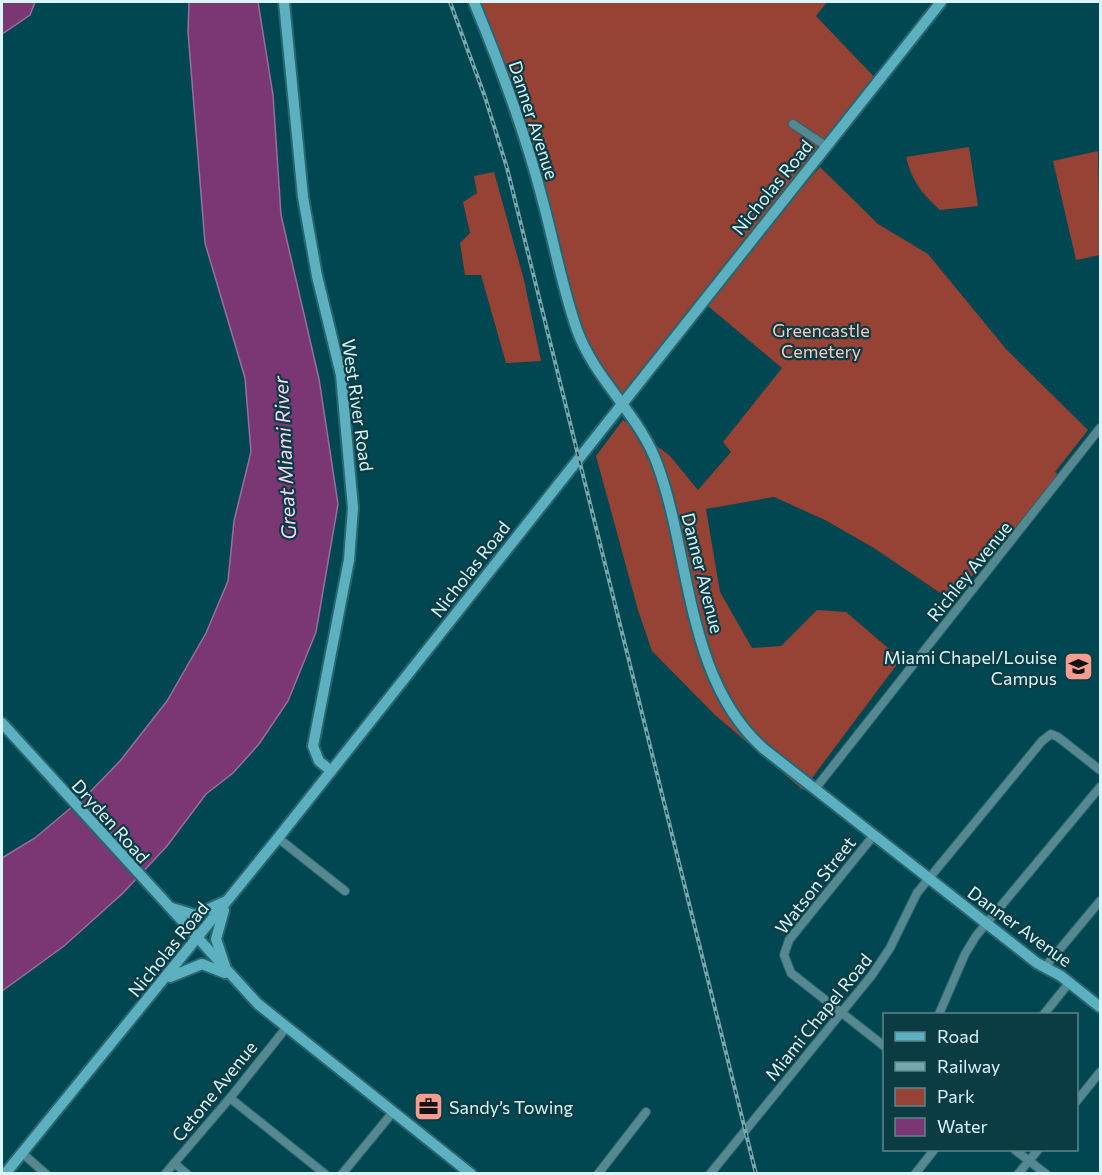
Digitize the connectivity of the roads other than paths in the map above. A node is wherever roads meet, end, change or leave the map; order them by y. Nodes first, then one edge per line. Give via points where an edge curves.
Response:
1 (284, 2) edge
2 (474, 2) edge
3 (941, 2) edge
4 (793, 124) dead end
5 (826, 146) junction
6 (622, 402) junction
7 (1101, 428) edge
8 (2, 723) edge
9 (1101, 770) edge
10 (331, 771) junction
11 (1101, 787) edge
12 (815, 789) junction
13 (874, 835) junction
14 (278, 838) junction
15 (929, 878) junction
16 (345, 891) dead end
17 (229, 898) junction
18 (1101, 901) edge
19 (182, 917) junction
20 (986, 923) junction
21 (196, 939) junction
22 (1045, 967) junction
23 (231, 976) junction
24 (1069, 983) junction
25 (160, 984) junction
26 (1101, 1007) edge
27 (842, 1012) junction
28 (939, 1013) edge
29 (1045, 1013) edge
30 (286, 1028) junction
31 (883, 1044) edge
32 (1101, 1072) edge
33 (230, 1098) junction
34 (1078, 1101) edge
35 (393, 1112) junction
36 (646, 1112) dead end
37 (932, 1151) edge
38 (1018, 1151) edge
39 (1036, 1151) edge
40 (22, 1153) junction
41 (1029, 1160) junction
42 (174, 1163) junction
43 (5, 1173) edge
44 (46, 1173) edge
45 (165, 1173) edge
46 (187, 1173) edge
47 (325, 1173) edge
48 (342, 1173) edge
49 (471, 1173) edge
50 (598, 1173) edge
51 (710, 1173) edge
52 (915, 1173) edge
53 (1018, 1173) edge
54 (1046, 1173) edge

1 - 10 street, West River Road via 303,197 341,375 351,483 349,560 314,746 316,756
2 - 6 street, Danner Avenue via 529,155 577,330 596,368
3 - 5 street, Nicholas Road
4 - 5 street
5 - 6 street, Nicholas Road
6 - 10 street, Nicholas Road
6 - 12 street, Danner Avenue via 660,472 698,625 726,705 756,742
7 - 12 street, Richley Avenue
8 - 19 street, Dryden Road via 164,905
9 - 15 street, Miami Chapel Road via 1052,734 1042,741
10 - 14 street, Nicholas Road
11 - 20 street
12 - 13 street, Danner Avenue
13 - 15 street, Danner Avenue
13 - 27 street, Watson Street via 789,940 784,955 791,973
14 - 16 street
14 - 17 street, Nicholas Road
15 - 20 street, Danner Avenue
15 - 27 street, Miami Chapel Road via 912,900 885,957
17 - 19 street
17 - 21 street, Nicholas Road
17 - 23 street via 216,939
18 - 22 street
19 - 21 street, Dryden Road
20 - 22 street, Danner Avenue
20 - 28 street via 969,946
21 - 23 street, Dryden Road
21 - 25 street, Nicholas Road
22 - 24 street, Danner Avenue
23 - 25 street via 202,964 181,970
23 - 30 street, Dryden Road
24 - 26 street, Danner Avenue
24 - 29 street
25 - 40 street, Nicholas Road
27 - 31 street
27 - 51 street, Miami Chapel Road
30 - 33 street, Cetone Avenue
30 - 35 street, Dryden Road
32 - 34 street
33 - 42 street, Cetone Avenue
33 - 47 street
35 - 48 street
35 - 49 street, Dryden Road
36 - 50 street
37 - 52 street
38 - 41 street
39 - 41 street
40 - 43 street, Nicholas Road
40 - 44 street
41 - 53 street
41 - 54 street
42 - 45 street, Cetone Avenue
42 - 46 street

